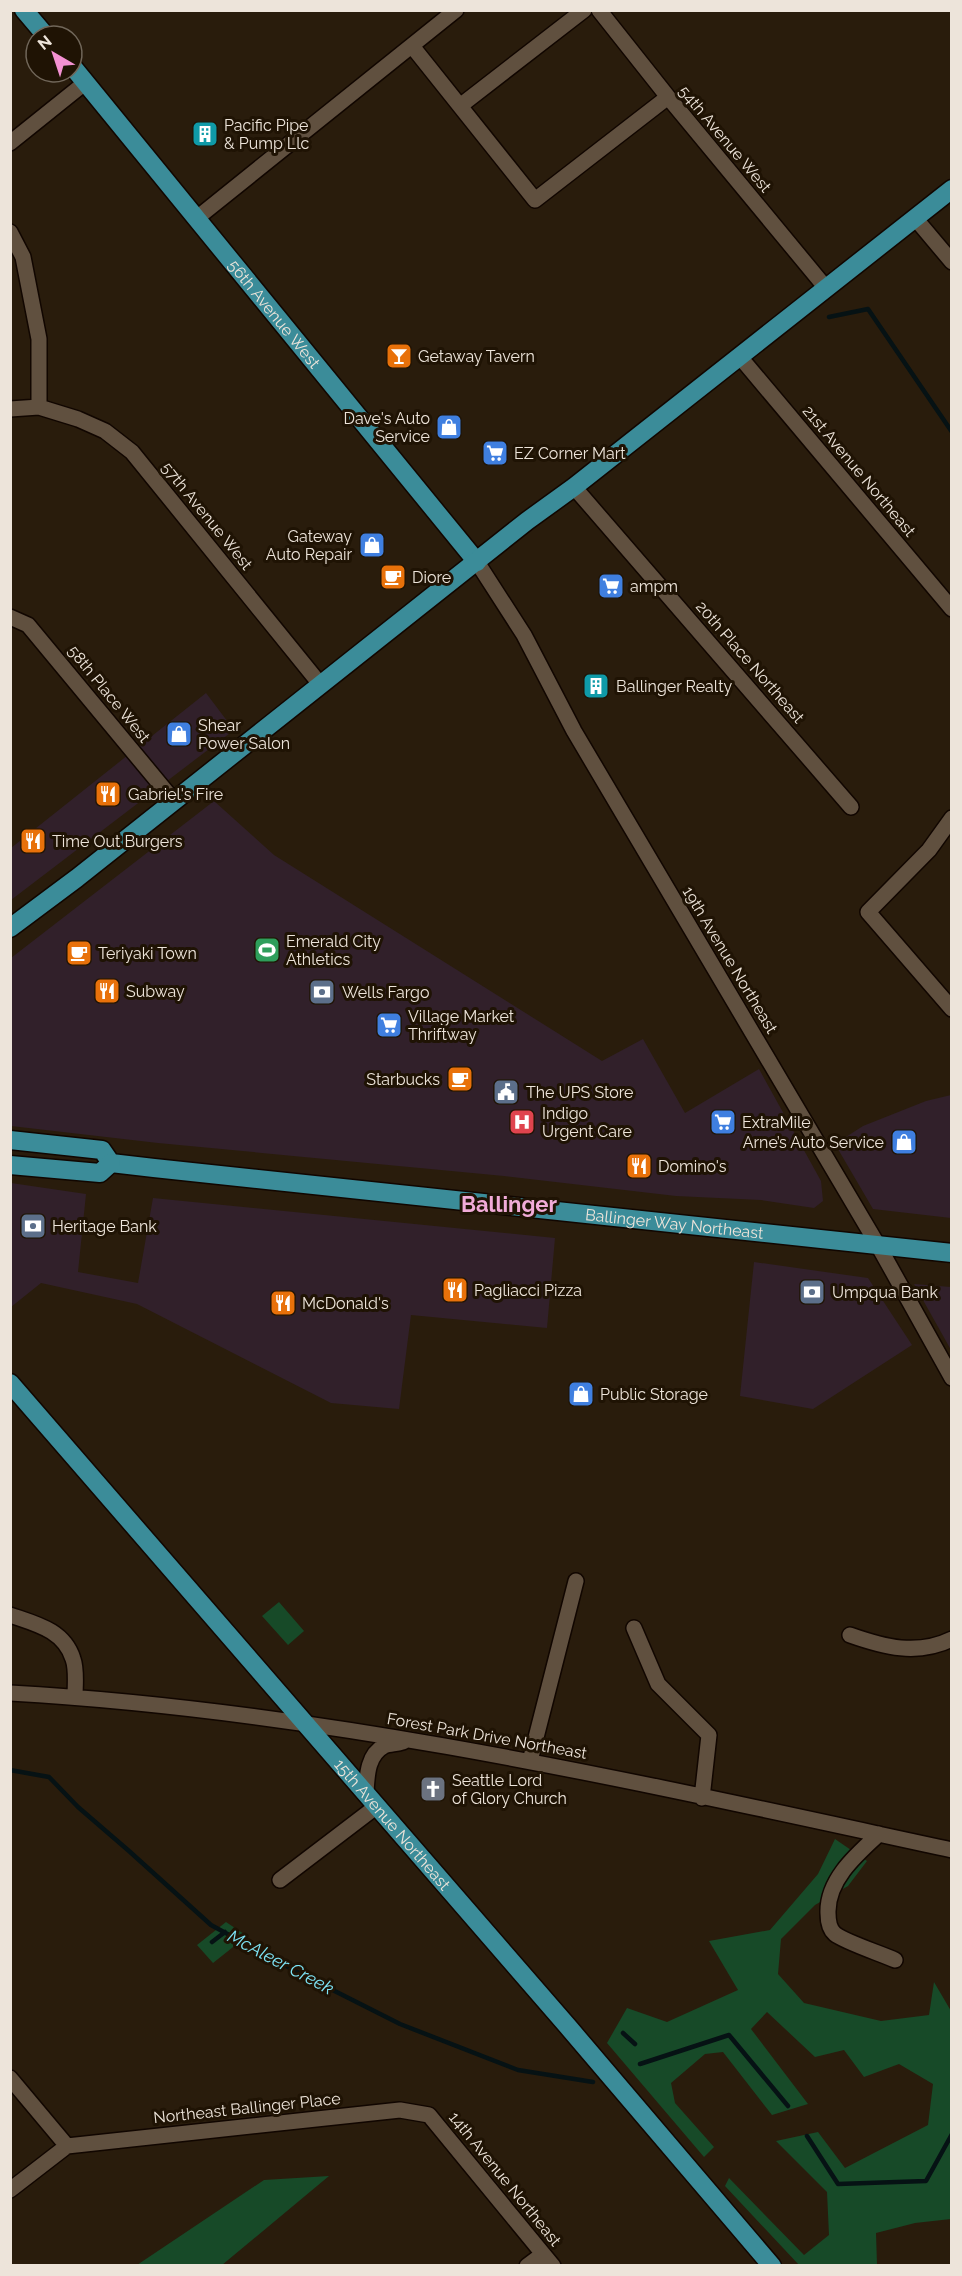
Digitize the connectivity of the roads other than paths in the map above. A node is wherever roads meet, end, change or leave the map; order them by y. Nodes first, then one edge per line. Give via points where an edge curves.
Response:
1 (24, 10) edge
2 (456, 10) edge
3 (584, 10) edge
4 (599, 10) edge
5 (36, 24) edge
6 (412, 46) junction
7 (84, 80) edge
8 (86, 82) junction
9 (668, 97) junction
10 (460, 106) junction
11 (10, 143) edge
12 (951, 189) edge
13 (197, 218) junction
14 (915, 218) junction
15 (10, 232) edge
16 (951, 262) edge
17 (825, 288) junction
18 (740, 357) junction
19 (39, 407) junction
20 (10, 409) edge
21 (574, 487) junction
22 (477, 562) junction
23 (951, 609) edge
24 (10, 617) edge
25 (320, 684) junction
26 (174, 801) junction
27 (851, 807) dead end
28 (951, 818) edge
29 (12, 923) edge
30 (951, 1009) edge
31 (10, 1140) edge
32 (111, 1163) junction
33 (10, 1165) edge
34 (879, 1247) junction
35 (951, 1253) edge
36 (951, 1378) edge
37 (10, 1383) edge
38 (576, 1581) dead end
39 (10, 1615) edge
40 (634, 1628) dead end
41 (850, 1635) dead end
42 (951, 1639) edge
43 (10, 1693) edge
44 (75, 1697) junction
45 (306, 1722) junction
46 (412, 1740) junction
47 (530, 1761) junction
48 (702, 1798) junction
49 (371, 1799) junction
50 (879, 1834) junction
51 (951, 1850) edge
52 (280, 1880) dead end
53 (895, 1960) dead end
54 (10, 2078) edge
55 (429, 2115) joint
56 (67, 2146) junction
57 (10, 2190) edge
58 (548, 2260) edge
59 (527, 2265) edge
60 (772, 2265) edge

1 - 5 main road
2 - 6 street
3 - 10 street
4 - 9 street, 54th Avenue West
6 - 10 street
6 - 13 street
7 - 8 main road, 56th Avenue West
8 - 11 street
8 - 13 main road, 56th Avenue West
9 - 10 street via 535,200
9 - 17 street, 54th Avenue West
12 - 14 main road
13 - 22 main road, 56th Avenue West
14 - 16 street
14 - 17 main road
15 - 19 street via 23,257 39,339
17 - 18 main road
18 - 21 main road
18 - 23 street, 21st Avenue Northeast
19 - 20 street
19 - 25 street, 57th Avenue West via 105,431 132,452
21 - 22 main road
21 - 27 street, 20th Place Northeast
22 - 25 main road
22 - 34 street, 19th Avenue Northeast via 524,634 574,731
24 - 26 street, 58th Place West via 28,625
25 - 26 main road
26 - 29 main road
28 - 30 street via 929,850 868,912
31 - 32 main road, Ballinger Way Northeast via 102,1149
32 - 33 main road, Ballinger Way Northeast via 100,1173
32 - 34 main road, Ballinger Way Northeast
34 - 35 main road, Ballinger Way Northeast
34 - 36 street, 19th Avenue Northeast
37 - 45 main road, 15th Avenue Northeast
38 - 47 street
39 - 44 street via 45,1628 66,1642 74,1661
40 - 48 street via 658,1684 709,1735
41 - 42 street via 907,1650
43 - 44 street, Forest Park Drive Northeast
44 - 45 street, Forest Park Drive Northeast
45 - 46 street, Forest Park Drive Northeast
45 - 49 main road, 15th Avenue Northeast
46 - 47 street, Forest Park Drive Northeast
46 - 49 street via 384,1747 373,1757 367,1771
47 - 48 street, Forest Park Drive Northeast
48 - 50 street, Forest Park Drive Northeast
49 - 52 street
49 - 60 main road, 15th Avenue Northeast
50 - 51 street, Forest Park Drive Northeast
50 - 53 street via 836,1882 828,1906 828,1924 835,1934
54 - 56 street
55 - 56 street, Northeast Ballinger Place via 400,2110
55 - 58 street, 14th Avenue Northeast
56 - 57 street
58 - 59 street

